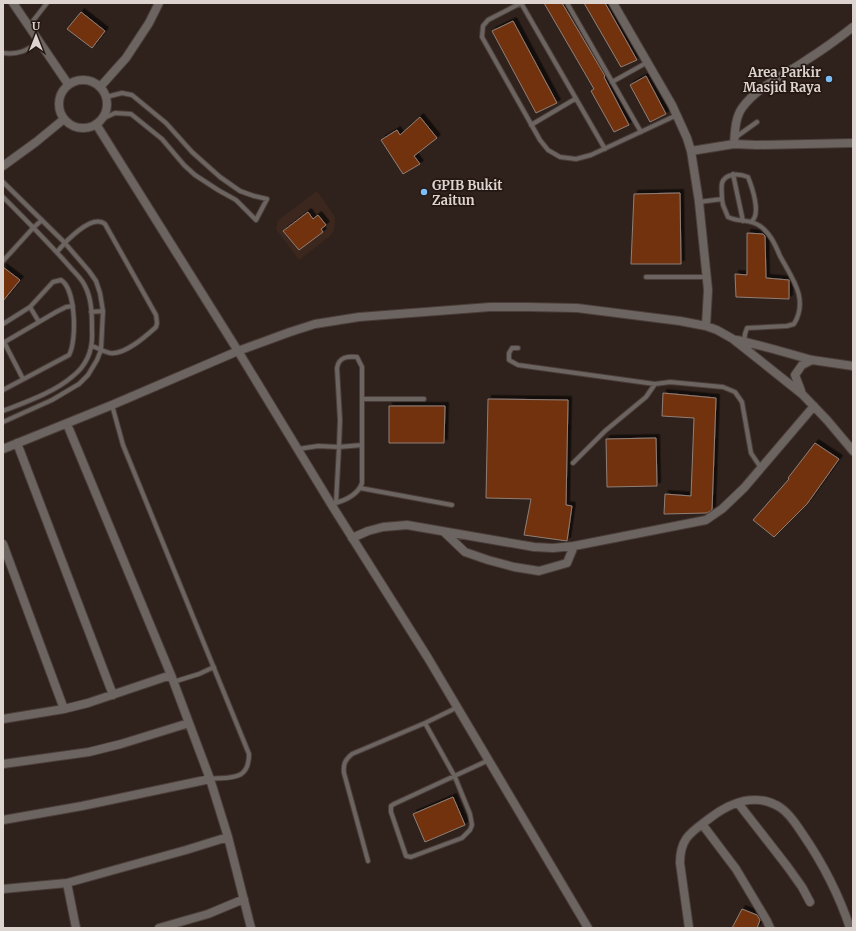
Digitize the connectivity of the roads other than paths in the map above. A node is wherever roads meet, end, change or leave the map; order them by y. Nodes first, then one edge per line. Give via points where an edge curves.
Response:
1 (14, 3) edge
2 (47, 3) edge
3 (159, 3) edge
4 (163, 3) edge
5 (521, 3) edge
6 (567, 3) edge
7 (613, 3) edge
8 (149, 23) junction
9 (29, 26) junction
10 (853, 27) edge
11 (40, 42) junction
12 (3, 53) edge
13 (646, 63) junction
14 (612, 82) junction
15 (68, 84) junction
16 (100, 88) junction
17 (106, 97) junction
18 (576, 99) junction
19 (677, 115) junction
20 (64, 119) junction
21 (98, 122) junction
22 (757, 122) dead end
23 (531, 125) junction
24 (641, 132) junction
25 (734, 141) junction
26 (853, 143) edge
27 (605, 149) junction
28 (691, 151) junction
29 (3, 166) edge
30 (733, 174) junction
31 (3, 182) edge
32 (240, 191) junction
33 (3, 197) edge
34 (722, 199) junction
35 (236, 200) junction
36 (699, 202) junction
37 (42, 220) junction
38 (743, 221) junction
39 (752, 221) junction
40 (33, 228) junction
41 (64, 242) junction
42 (57, 252) junction
43 (3, 261) edge
44 (646, 277) dead end
45 (706, 277) junction
46 (73, 306) junction
47 (30, 307) junction
48 (103, 311) junction
49 (92, 312) junction
50 (39, 322) junction
51 (3, 324) edge
52 (706, 326) junction
53 (733, 339) junction
54 (744, 342) junction
55 (4, 343) edge
56 (92, 346) junction
57 (518, 348) dead end
58 (101, 350) junction
59 (238, 351) junction
60 (812, 360) junction
61 (853, 366) edge
62 (23, 379) junction
63 (655, 384) junction
64 (3, 390) edge
65 (802, 394) junction
66 (362, 399) junction
67 (424, 399) dead end
68 (112, 405) junction
69 (814, 406) junction
70 (3, 411) edge
71 (3, 422) edge
72 (67, 424) junction
73 (17, 443) junction
74 (362, 445) junction
75 (339, 447) junction
76 (3, 449) edge
77 (298, 449) junction
78 (853, 451) edge
79 (573, 463) dead end
80 (761, 469) junction
81 (360, 488) junction
82 (333, 504) junction
83 (452, 505) dead end
84 (444, 531) junction
85 (352, 538) junction
86 (3, 544) edge
87 (574, 546) junction
88 (214, 667) junction
89 (172, 678) junction
90 (112, 695) junction
91 (458, 707) junction
92 (64, 709) junction
93 (3, 719) edge
94 (189, 723) junction
95 (425, 723) junction
96 (489, 760) junction
97 (3, 764) edge
98 (455, 777) junction
99 (210, 779) junction
100 (738, 803) junction
101 (3, 820) edge
102 (702, 824) junction
103 (228, 836) junction
104 (368, 861) dead end
105 (67, 883) junction
106 (3, 889) edge
107 (244, 900) junction
108 (810, 902) dead end
109 (76, 928) edge
110 (159, 928) edge
111 (251, 928) edge
112 (588, 928) edge
113 (690, 928) edge
114 (770, 928) edge
115 (850, 928) edge

1 - 9 street
2 - 9 lane
3 - 8 street
4 - 8 lane
5 - 18 lane
5 - 23 lane via 488,20 483,26 482,37
6 - 14 lane
7 - 13 street
8 - 16 street via 126,58
9 - 11 street
10 - 25 street via 772,81 742,108 736,122
11 - 12 lane via 25,51
11 - 15 street
13 - 14 lane
13 - 19 street
14 - 24 lane
15 - 16 street via 89,80
15 - 20 street via 58,101
16 - 17 street
17 - 21 street via 105,113
17 - 32 lane via 122,93 132,95 166,123 192,152 220,177
18 - 23 lane
18 - 27 lane
19 - 24 lane
19 - 28 street
20 - 21 street via 76,127 90,127
20 - 29 street
21 - 35 lane via 115,113 131,114 162,139 195,175
21 - 59 street
22 - 25 lane
23 - 27 lane via 548,150 560,157 576,159
24 - 27 lane
25 - 26 street via 757,145
25 - 28 street
28 - 36 street
30 - 34 lane via 722,182
30 - 38 lane
30 - 39 lane via 748,177 752,186 756,214
31 - 37 lane
32 - 35 lane
32 - 35 lane via 267,199 256,220
33 - 40 lane
34 - 36 lane
34 - 38 lane via 728,217
36 - 45 street
37 - 40 lane
37 - 41 lane
38 - 39 lane
39 - 54 lane via 768,231 797,284 799,308 794,324 747,328
40 - 42 lane
40 - 43 lane
41 - 42 lane
41 - 48 lane via 96,281
41 - 58 lane via 92,222 102,221 156,315 156,327 139,341 120,352
42 - 49 lane via 84,284
44 - 45 lane
45 - 52 street
46 - 47 lane via 65,282 61,280 52,282
46 - 50 lane via 66,307
46 - 62 lane via 72,344 69,355
47 - 50 lane
47 - 51 lane
48 - 49 lane
48 - 58 lane
49 - 56 lane
50 - 55 lane
52 - 53 street
52 - 59 street via 577,308 490,307 337,320 290,332
53 - 54 street
53 - 65 street
54 - 60 street
55 - 62 lane
56 - 58 lane
56 - 70 lane via 74,376
57 - 63 lane via 512,348 509,360 518,366
58 - 71 lane via 88,375 79,384 52,400
59 - 68 street
59 - 77 street
60 - 61 street
60 - 65 street via 802,365 795,375
62 - 64 lane
63 - 79 lane via 646,397 605,431
63 - 80 lane via 670,382 723,387 735,392 742,402 751,453
65 - 69 street
66 - 67 lane
66 - 74 lane
66 - 75 lane via 362,367 359,360 357,357 344,357 337,368
68 - 72 street
68 - 88 lane via 123,445
69 - 78 street
69 - 80 street
72 - 73 street
72 - 89 street
73 - 76 street
73 - 90 street
74 - 75 lane
74 - 81 lane
75 - 77 lane via 318,446
75 - 82 lane
77 - 82 street
80 - 87 street via 722,509 706,520
81 - 82 lane via 348,498
81 - 83 lane
82 - 85 street
84 - 85 street via 396,525 368,531
84 - 87 street via 534,547
84 - 87 street via 465,552 514,568 539,570 568,563
85 - 91 street
86 - 92 street
88 - 89 lane via 199,674
88 - 99 lane via 249,754 249,763 246,771 239,775
89 - 90 street
89 - 94 street
90 - 92 street
91 - 95 lane
91 - 96 street
92 - 93 street
94 - 97 street via 89,752
94 - 99 street
95 - 98 lane
95 - 104 lane via 352,754 343,766
96 - 98 lane
96 - 112 street
98 - 98 lane via 470,814 470,830 462,838 411,857 406,856 391,806
99 - 101 street via 74,808
99 - 103 street
100 - 102 street via 722,809
100 - 108 street via 787,866
100 - 115 street via 760,800 781,808 790,816 814,851
102 - 113 street via 686,837 680,853
102 - 114 street via 736,869
103 - 105 street
103 - 107 street
105 - 106 street
105 - 109 street
107 - 110 street via 208,914
107 - 111 street

